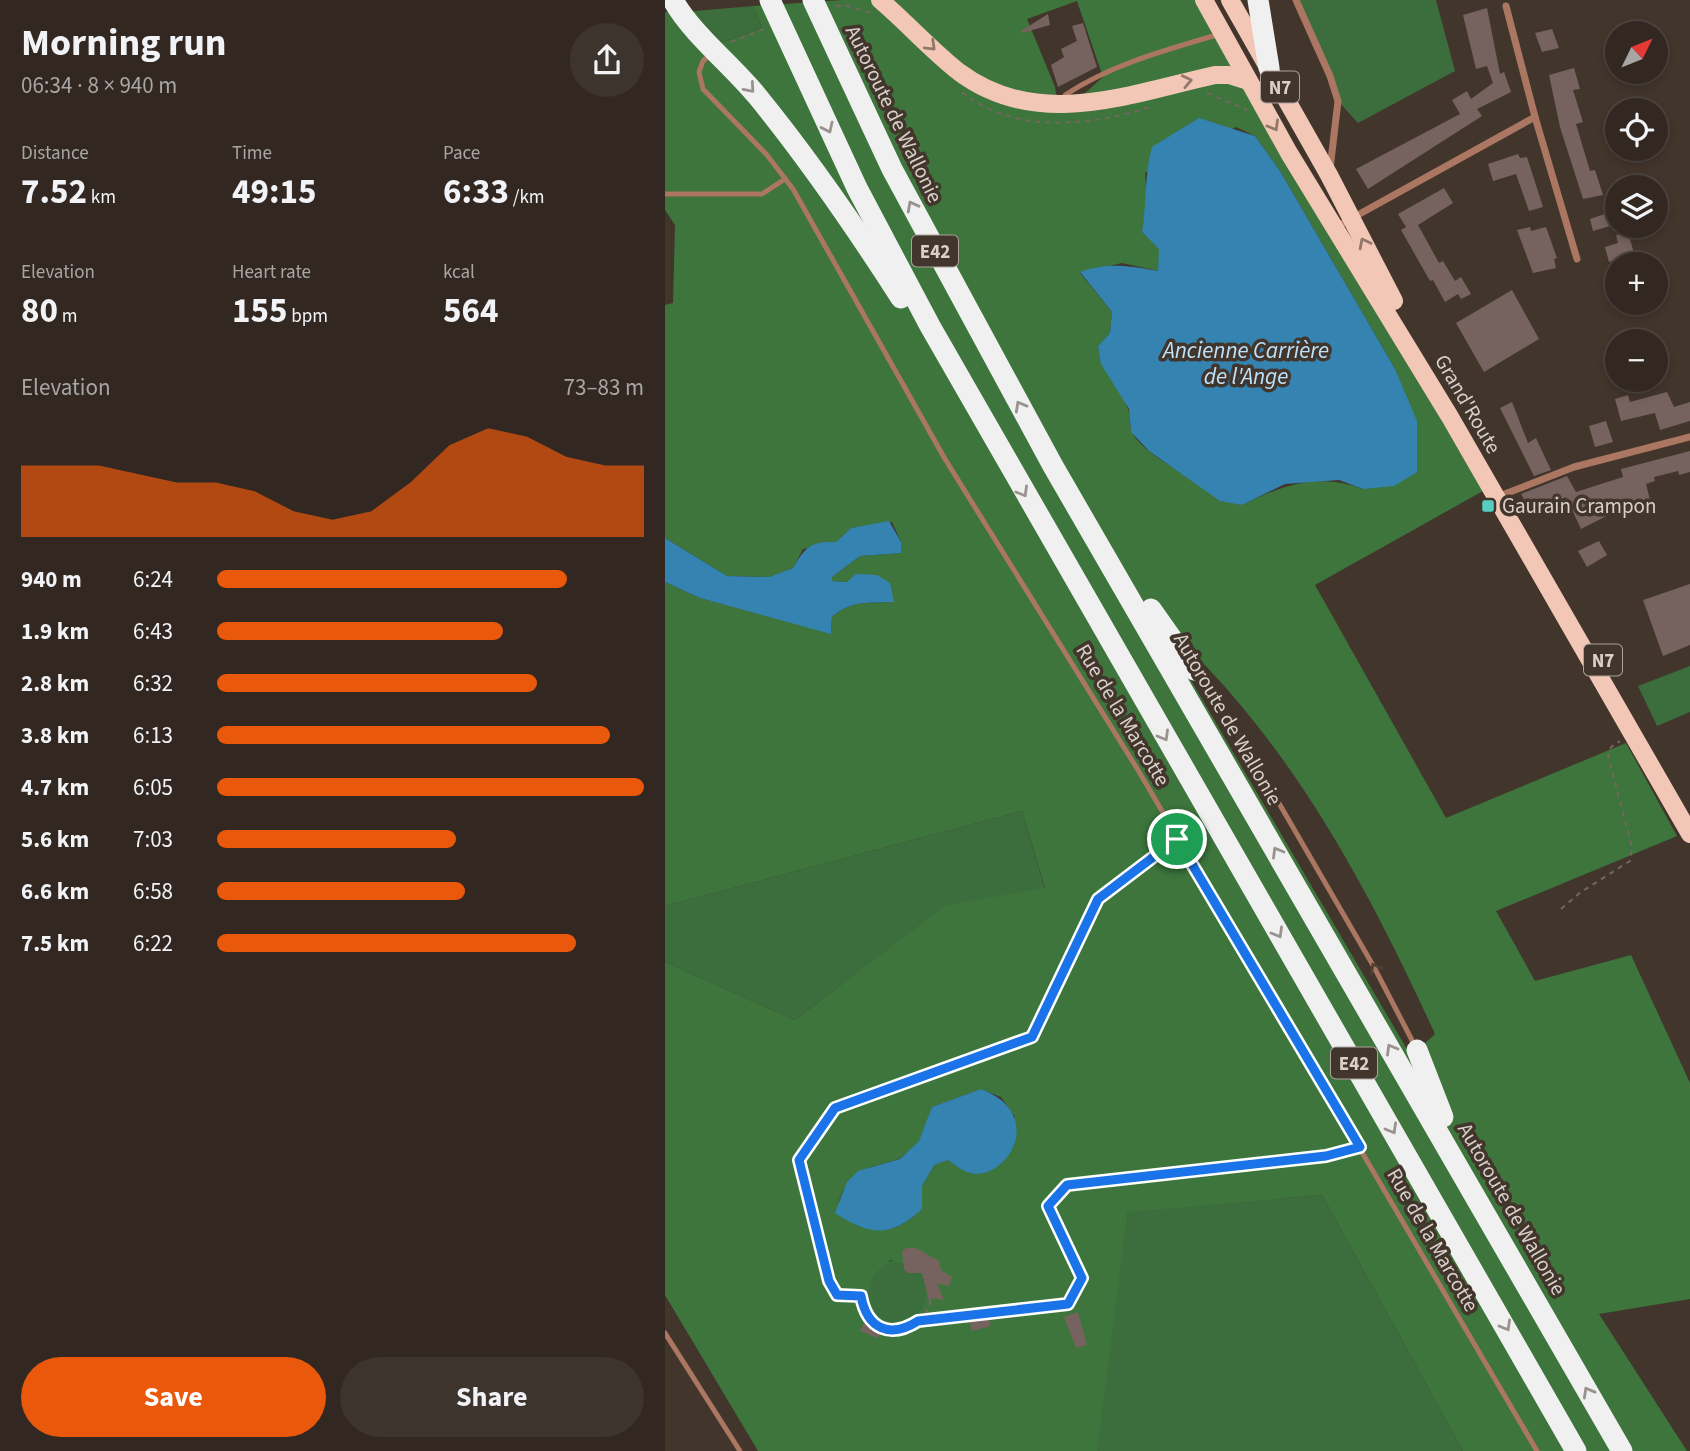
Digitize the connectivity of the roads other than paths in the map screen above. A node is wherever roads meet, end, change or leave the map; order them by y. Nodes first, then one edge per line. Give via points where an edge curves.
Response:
1 (673, 0) edge
2 (770, 0) edge
3 (813, 0) edge
4 (880, 0) edge
5 (1204, 0) edge
6 (1230, 0) edge
7 (1258, 0) edge
8 (1296, 0) edge
9 (1506, 6) dead end
10 (1241, 19) junction
11 (1220, 34) junction
12 (716, 49) junction
13 (1234, 58) junction
14 (1269, 68) junction
15 (1248, 81) junction
16 (1214, 82) junction
17 (1064, 106) junction
18 (1535, 117) junction
19 (1329, 175) junction
20 (785, 179) junction
21 (665, 194) edge
22 (1344, 223) junction
23 (1577, 259) dead end
24 (930, 326) junction
25 (1690, 437) edge
26 (1501, 495) junction
27 (1096, 538) junction
28 (1194, 670) joint
29 (1690, 812) edge
30 (1690, 834) edge
31 (1417, 1050) joint
32 (1484, 1209) junction
33 (665, 1333) edge
34 (740, 1451) edge
35 (1537, 1451) edge
36 (1576, 1451) edge
37 (1622, 1451) edge

1 - 12 highway via 683,18
2 -> 24 highway, E42 via 857,188
27 -> 3 highway, Autoroute de Wallonie / E42 via 963,304 892,169
4 -> 17 main road via 961,73 990,90 1041,105
5 - 11 main road, Grand'Route / N7
6 - 10 main road, Grand'Route / N7
7 - 14 highway
8 - 19 street via 1338,101
9 - 18 street
10 - 13 main road via 1242,37
10 - 14 main road, Grand'Route / N7
11 - 13 main road, Grand'Route / N7
11 - 17 lane via 1148,55 1092,78 1065,95
12 - 20 lane, Rue de la Marcotte via 699,72 703,89
12 -> 24 highway via 805,157 907,307
13 - 15 main road, Grand'Route / N7
13 - 16 main road
14 - 19 main road, Grand'Route / N7
15 - 16 main road via 1229,75
15 -> 22 main road, Grand'Route / N7
17 -> 16 main road
18 - 22 street
18 - 23 street
19 - 22 main road, Grand'Route / N7
20 - 21 lane via 762,194
20 - 35 lane, Rue de la Marcotte via 832,254 944,459 1139,770
22 - 26 main road, Grand'Route / N7
24 -> 36 highway, E42
25 - 26 street via 1574,467
26 - 29 main road, Grand'Route / N7
26 - 30 main road, Grand'Route / N7
27 - 28 highway
32 -> 27 highway, Autoroute de Wallonie / E42
31 -> 28 lane via 1244,743
31 - 32 highway
37 -> 32 highway, Autoroute de Wallonie / E42
33 - 34 lane

